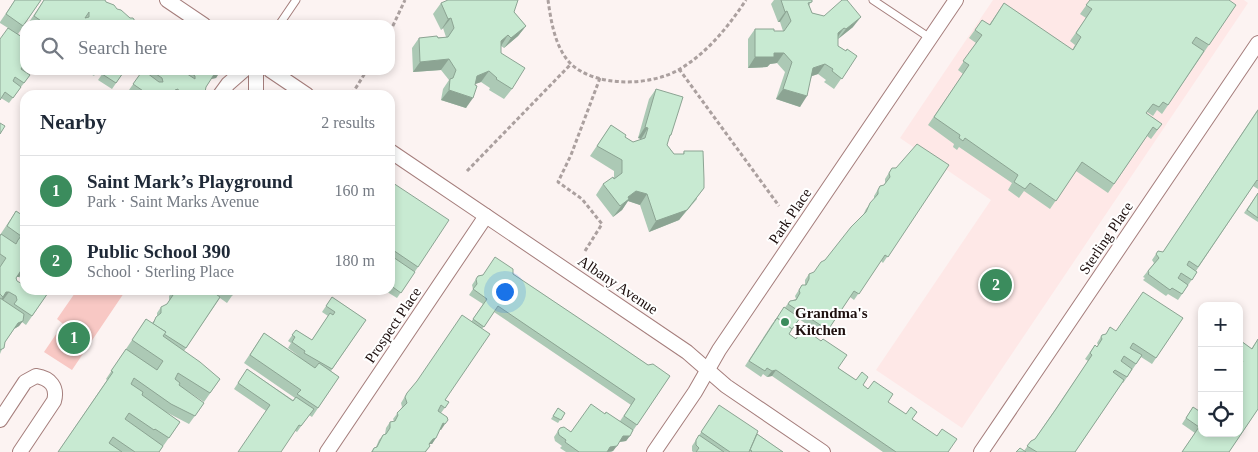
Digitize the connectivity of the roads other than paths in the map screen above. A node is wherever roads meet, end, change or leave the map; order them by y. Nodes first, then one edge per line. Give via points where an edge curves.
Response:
1 (167, 0) edge
2 (296, 0) edge
3 (873, 0) edge
4 (956, 0) edge
5 (197, 20) edge
6 (282, 20) edge
7 (930, 38) junction
8 (1258, 43) edge
9 (238, 75) edge
10 (256, 75) edge
11 (277, 75) edge
12 (224, 90) edge
13 (256, 90) edge
14 (300, 90) edge
15 (395, 154) edge
16 (486, 216) junction
17 (708, 370) junction
18 (0, 420) edge
19 (20, 452) edge
20 (327, 452) edge
21 (654, 452) edge
22 (823, 452) edge
23 (981, 452) edge

1 - 5 street
2 - 6 lane
3 - 7 lane
4 - 7 street, Park Place
7 - 17 street, Park Place via 718,350
8 - 23 street, Sterling Place
9 - 12 street
10 - 13 street
11 - 14 street
15 - 16 street, Albany Avenue
16 - 17 street, Albany Avenue via 687,352
16 - 20 street, Prospect Place
17 - 21 street, Park Place
17 - 22 street, Albany Avenue via 726,386
18 - 19 street via 25,382 36,376 52,384 56,395 54,401

